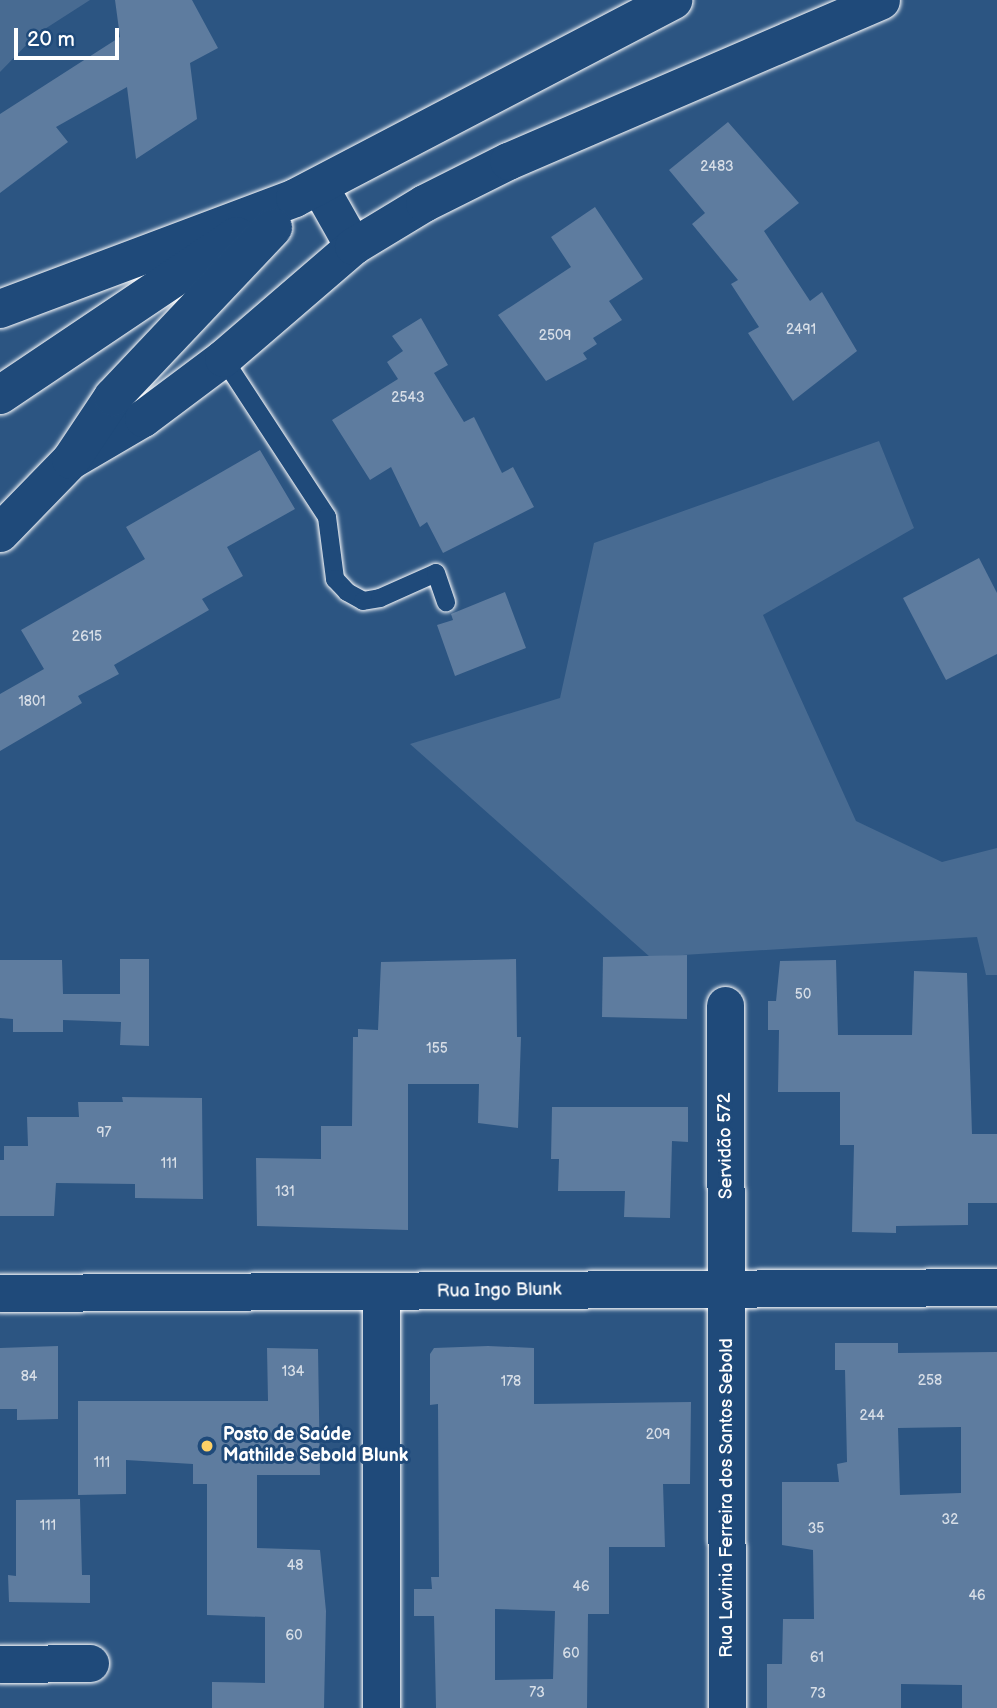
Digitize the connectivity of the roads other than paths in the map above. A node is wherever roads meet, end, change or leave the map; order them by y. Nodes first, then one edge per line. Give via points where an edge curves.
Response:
1 (673, 0) edge
2 (881, 0) edge
3 (307, 192) junction
4 (353, 246) junction
5 (0, 309) edge
6 (223, 358) junction
7 (0, 396) edge
8 (71, 460) junction
9 (0, 533) edge
10 (446, 602) dead end
11 (725, 1005) dead end
12 (728, 1287) junction
13 (997, 1287) edge
14 (0, 1293) edge
15 (381, 1293) junction
16 (90, 1663) dead end
17 (0, 1664) edge
18 (381, 1708) edge
19 (727, 1708) edge

1 - 3 main road
2 - 4 street via 508,161 424,203
3 - 4 street
3 - 5 main road
3 - 7 main road
3 - 8 main road via 113,397
4 - 6 street
6 - 8 street via 143,418
6 - 10 lane via 327,517 335,579 363,601 436,573
8 - 9 main road
11 - 12 street, Servidão 572
12 - 13 street, Rua Ingo Blunk
12 - 15 street, Rua Ingo Blunk
12 - 19 street, Rua Lavinia Ferreira dos Santos Sebold
14 - 15 street, Rua Ingo Blunk
15 - 18 street
16 - 17 street

